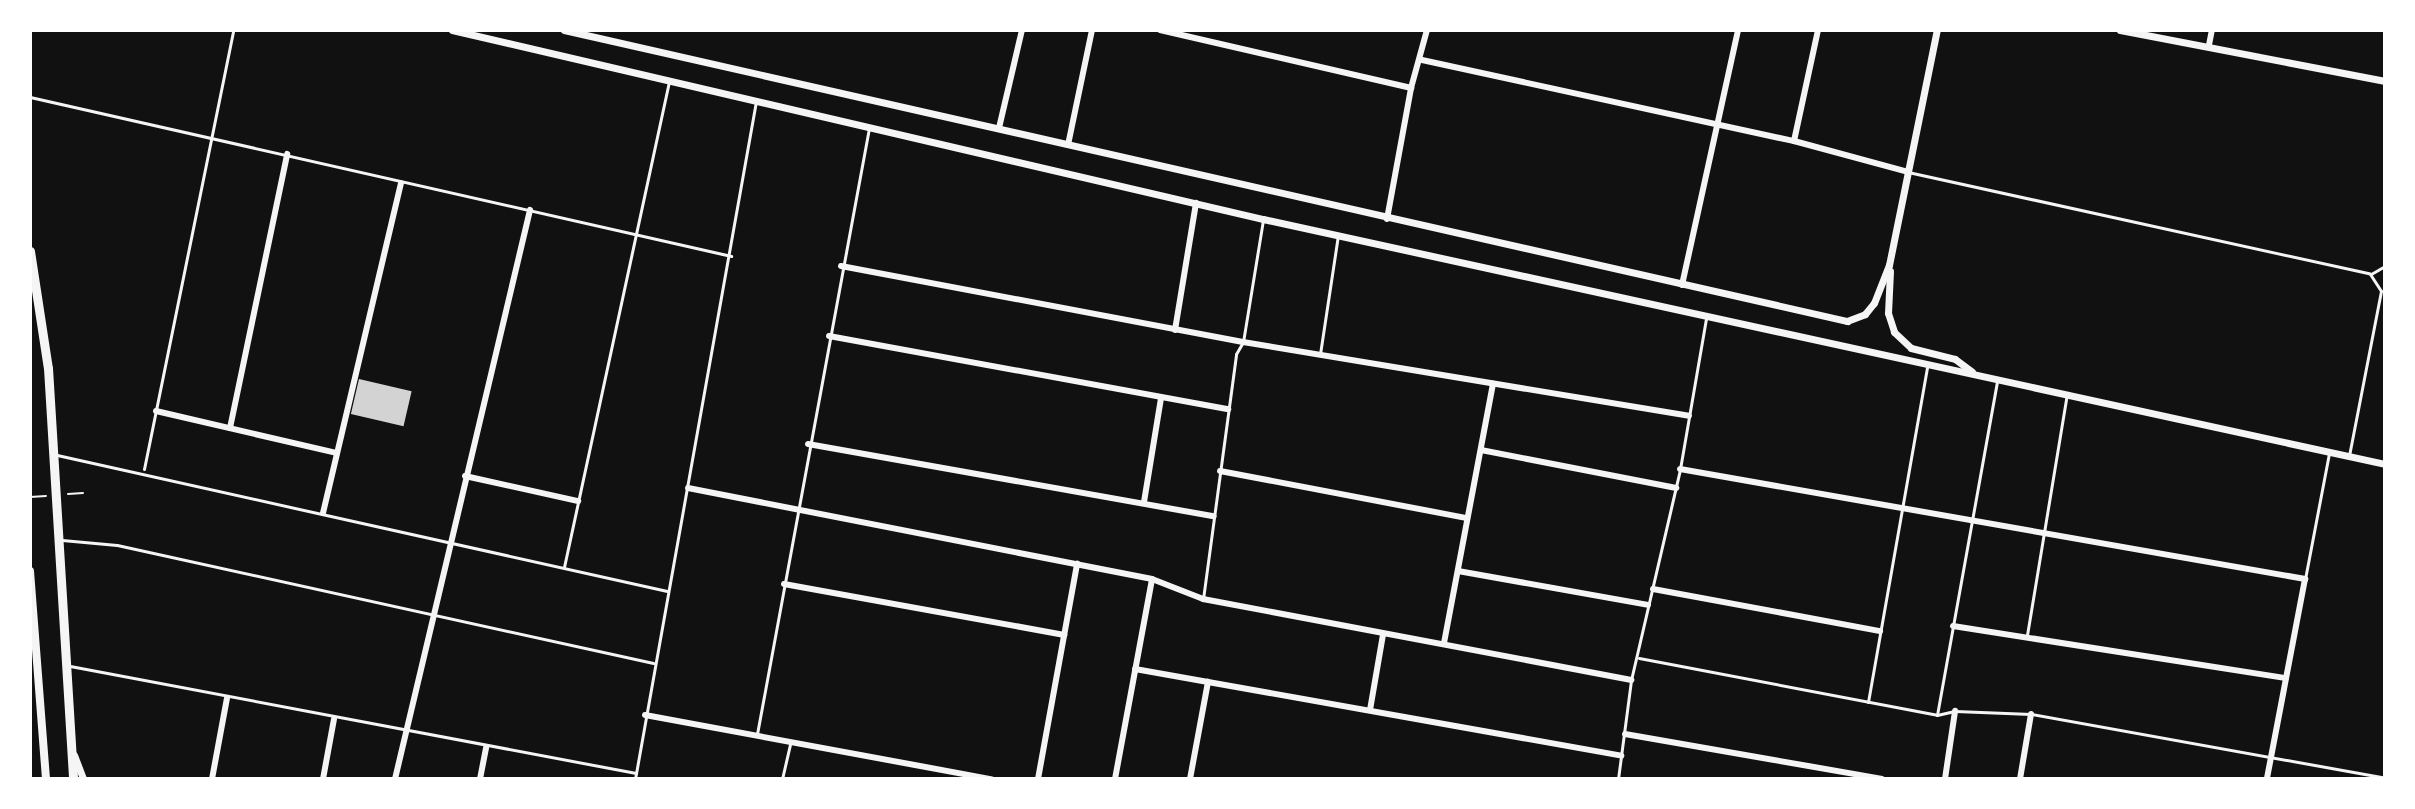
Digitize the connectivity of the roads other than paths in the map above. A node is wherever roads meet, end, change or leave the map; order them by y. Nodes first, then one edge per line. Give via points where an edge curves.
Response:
1 (233, 30) edge
2 (452, 30) edge
3 (565, 30) edge
4 (1022, 30) edge
5 (1092, 30) edge
6 (1160, 30) edge
7 (1427, 30) edge
8 (1738, 30) edge
9 (1818, 30) edge
10 (1937, 30) edge
11 (1946, 30) edge
12 (2120, 30) edge
13 (2212, 30) edge
14 (1936, 41) junction
15 (2209, 45) junction
16 (1422, 60) junction
17 (2385, 81) edge
18 (669, 82) junction
19 (1411, 88) junction
20 (30, 97) edge
21 (756, 101) junction
22 (1718, 125) junction
23 (869, 128) junction
24 (999, 128) junction
25 (212, 137) junction
26 (1794, 141) junction
27 (1068, 145) junction
28 (287, 154) junction
29 (1908, 172) junction
30 (401, 183) junction
31 (1196, 203) junction
32 (530, 210) junction
33 (1263, 219) junction
34 (1387, 219) junction
35 (635, 234) junction
36 (1338, 235) junction
37 (30, 251) edge
38 (731, 256) junction
39 (1889, 265) junction
40 (841, 266) junction
41 (2385, 266) edge
42 (2370, 274) junction
43 (1682, 285) junction
44 (1707, 315) junction
45 (1175, 330) junction
46 (829, 336) junction
47 (1243, 342) junction
48 (1319, 354) junction
49 (1927, 367) junction
50 (1972, 372) junction
51 (1998, 378) junction
52 (1493, 384) junction
53 (2067, 394) junction
54 (1161, 398) junction
55 (1228, 409) junction
56 (156, 411) junction
57 (1689, 416) junction
58 (230, 428) junction
59 (808, 444) junction
60 (1481, 450) junction
61 (2330, 450) junction
62 (336, 453) junction
63 (54, 454) junction
64 (2349, 455) junction
65 (2385, 464) edge
66 (1680, 469) junction
67 (143, 471) junction
68 (1220, 471) junction
69 (465, 476) junction
70 (688, 488) junction
71 (1676, 488) junction
72 (578, 501) junction
73 (1144, 502) junction
74 (1906, 507) junction
75 (795, 511) junction
76 (323, 513) junction
77 (1214, 516) junction
78 (1466, 518) junction
79 (1972, 519) junction
80 (2046, 533) junction
81 (62, 540) junction
82 (448, 541) junction
83 (1077, 564) junction
84 (564, 567) junction
85 (30, 571) edge
86 (1458, 571) junction
87 (1152, 579) junction
88 (2305, 579) junction
89 (784, 584) junction
90 (1653, 589) junction
91 (667, 591) junction
92 (1203, 599) junction
93 (1648, 605) junction
94 (432, 611) junction
95 (1953, 626) junction
96 (1880, 631) junction
97 (1064, 635) junction
98 (1383, 635) junction
99 (2027, 638) junction
100 (1444, 643) junction
101 (1639, 658) junction
102 (653, 663) junction
103 (70, 666) junction
104 (1135, 669) junction
105 (2286, 678) junction
106 (1631, 680) junction
107 (1208, 682) junction
108 (227, 698) junction
109 (1868, 702) junction
110 (1370, 710) junction
111 (1955, 711) junction
112 (2031, 714) junction
113 (645, 715) junction
114 (1937, 715) junction
115 (334, 719) junction
116 (405, 731) junction
117 (1625, 734) junction
118 (757, 735) junction
119 (790, 743) junction
120 (486, 748) junction
121 (74, 752) junction
122 (1621, 756) junction
123 (2272, 757) junction
124 (636, 776) edge
125 (1873, 778) edge
126 (2385, 778) edge
127 (46, 779) edge
128 (73, 779) edge
129 (83, 779) edge
130 (212, 779) edge
131 (323, 779) edge
132 (395, 779) edge
133 (480, 779) edge
134 (782, 779) edge
135 (992, 779) edge
136 (1038, 779) edge
137 (1115, 779) edge
138 (1190, 779) edge
139 (1618, 779) edge
140 (1882, 779) edge
141 (1945, 779) edge
142 (2020, 779) edge
143 (2267, 779) edge

1 - 25 lane
2 - 18 street
3 - 24 street
4 - 24 street
5 - 27 street
6 - 19 street
7 - 16 street
8 - 22 street
9 - 26 street
10 - 14 street
11 - 14 street
12 - 15 street
13 - 15 street
14 - 29 street
15 - 17 street
16 - 19 street
16 - 22 street
18 - 21 street
18 - 35 lane
19 - 34 street
20 - 25 lane
21 - 23 street
21 - 38 lane
22 - 26 street
22 - 43 street
23 - 31 street
23 - 40 lane
24 - 27 street
25 - 28 lane
25 - 56 lane
26 - 29 street
27 - 34 street
28 - 30 lane
28 - 58 street
29 - 39 street
29 - 42 lane
30 - 32 lane
30 - 62 street
31 - 33 street
31 - 45 street
32 - 35 lane
32 - 69 street
33 - 36 street
33 - 47 lane
34 - 43 street
35 - 38 lane
35 - 72 lane
36 - 44 street
36 - 48 lane
37 - 63 main road via 48,368
38 - 70 lane
39 - 43 street via 1865,314 1828,321
39 - 50 street via 1888,313 1894,332 1911,348 1955,359
40 - 45 street
40 - 46 lane
41 - 42 lane
42 - 64 lane via 2381,291
44 - 49 street
44 - 57 lane
45 - 47 street
46 - 54 street
46 - 59 lane
47 - 48 street
47 - 55 lane via 1236,354
48 - 52 street
49 - 50 street
49 - 74 lane
50 - 51 street
51 - 53 street
51 - 79 lane
52 - 57 street
52 - 60 street
53 - 61 street
53 - 80 lane
54 - 55 street
54 - 73 street
55 - 68 lane
56 - 58 street
56 - 67 lane
57 - 66 lane
58 - 62 street
59 - 73 street
59 - 75 lane
60 - 71 street
60 - 78 street
61 - 64 street
61 - 88 lane
62 - 76 street
63 - 67 lane
63 - 81 main road
64 - 65 street
66 - 71 lane
66 - 74 street
67 - 76 lane
68 - 77 lane
68 - 78 street
69 - 72 street
69 - 82 street
70 - 75 street
70 - 91 lane
71 - 90 lane
72 - 84 lane
73 - 77 street
74 - 79 street
74 - 96 lane
75 - 83 street
75 - 89 lane
76 - 82 lane
77 - 92 lane
78 - 86 street
79 - 80 street
79 - 95 lane
80 - 88 street
80 - 99 lane
81 - 94 lane via 117,545
81 - 103 main road
82 - 84 lane
82 - 94 street
83 - 87 street
83 - 97 street
84 - 91 lane
85 - 127 main road
86 - 93 street
86 - 100 street
87 - 92 street
87 - 104 street
88 - 105 street
89 - 97 street
89 - 118 lane
90 - 93 lane
90 - 96 street
91 - 102 lane
92 - 98 street
93 - 101 lane
94 - 102 lane
94 - 116 street
95 - 99 street
95 - 114 lane
96 - 109 lane
97 - 136 street
98 - 100 street
98 - 110 street
99 - 105 street
100 - 106 street
101 - 106 lane
101 - 109 lane
102 - 113 lane
103 - 108 lane
103 - 121 main road
104 - 107 street
104 - 137 street
105 - 123 street
106 - 117 lane
107 - 110 street
107 - 138 street
108 - 115 lane
108 - 130 street
109 - 114 lane
110 - 122 street
111 - 112 lane
111 - 114 lane
111 - 141 street
112 - 123 lane
112 - 142 street
113 - 118 street
113 - 124 lane
115 - 116 lane
115 - 131 street
116 - 120 lane
116 - 132 street
117 - 122 lane
117 - 125 street
118 - 119 street
119 - 134 lane
119 - 135 street
120 - 124 lane
120 - 133 street
121 - 128 main road
121 - 129 street
122 - 139 lane
123 - 126 lane
123 - 143 street
125 - 140 street

